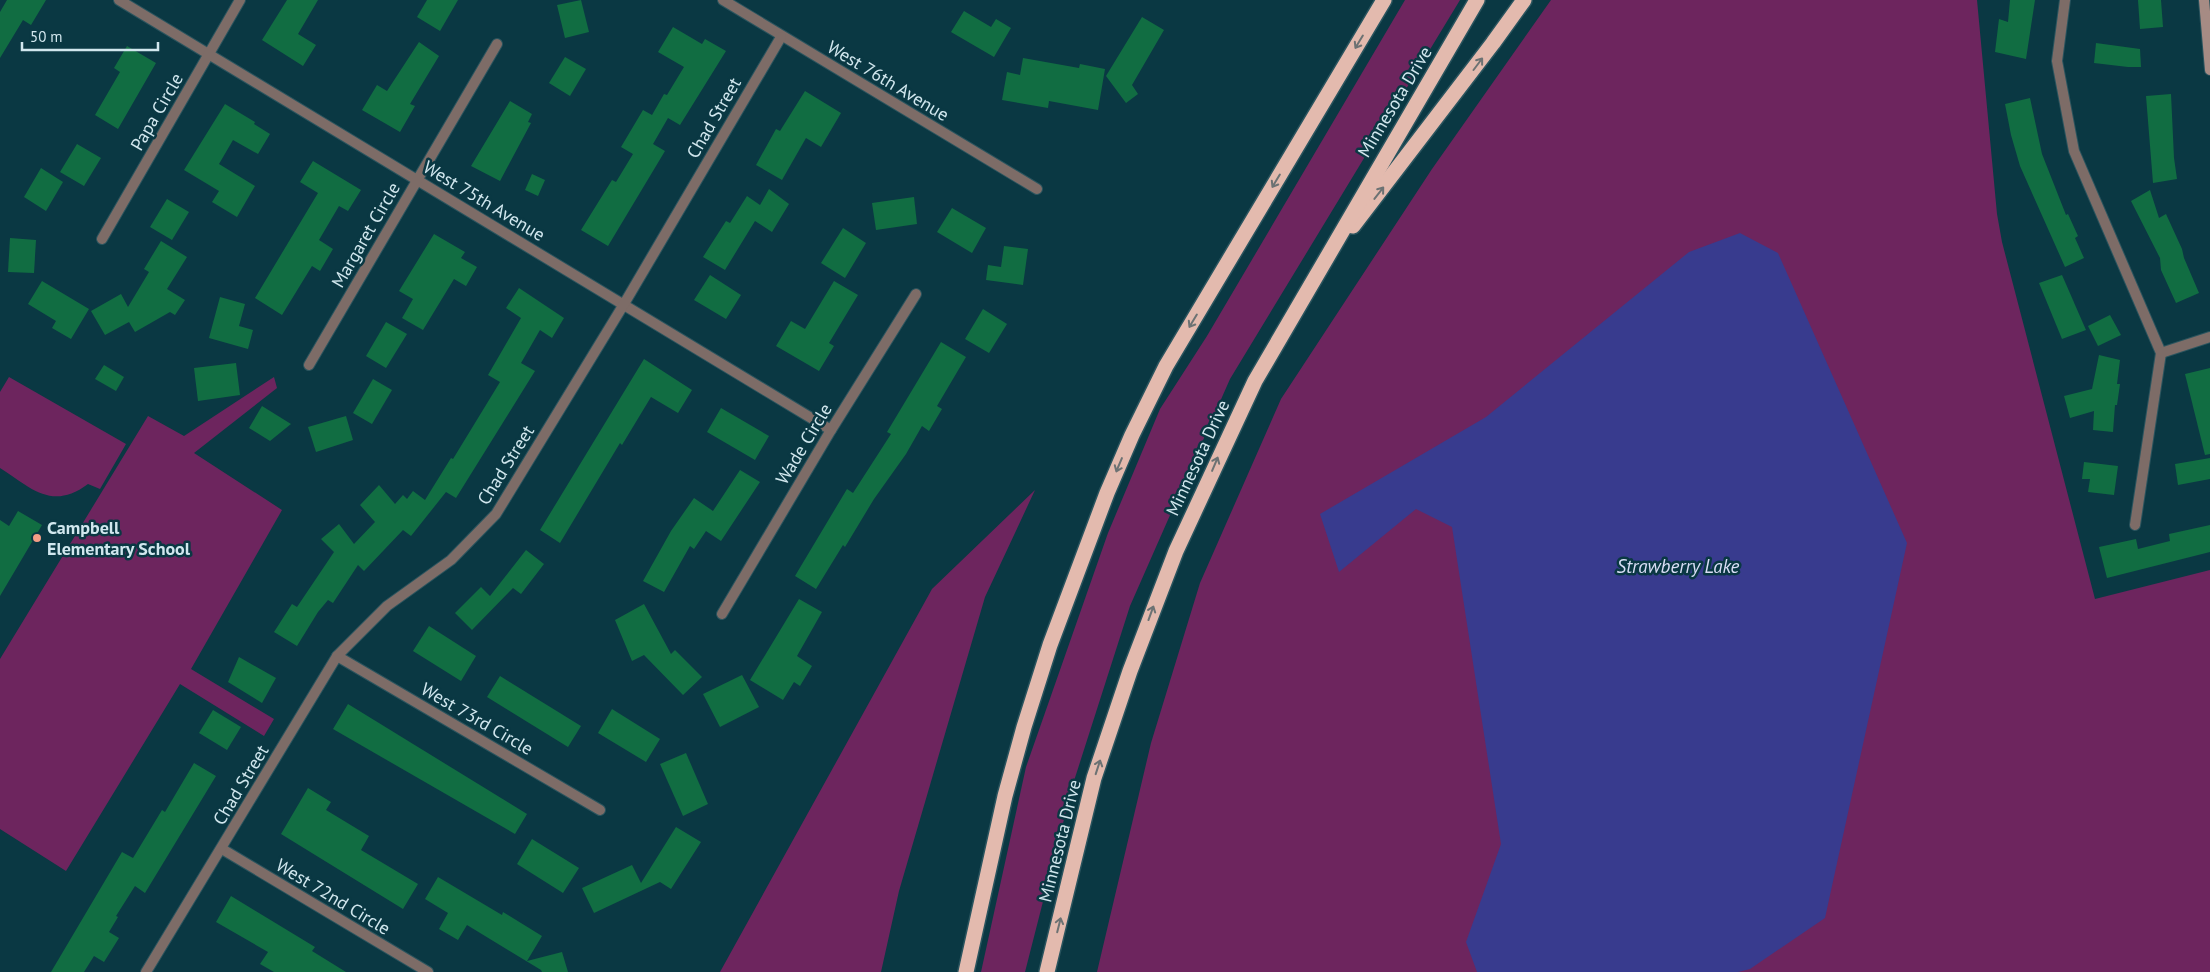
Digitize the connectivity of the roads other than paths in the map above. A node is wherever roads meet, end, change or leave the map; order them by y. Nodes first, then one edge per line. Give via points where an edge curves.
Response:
1 (119, 0) edge
2 (240, 0) edge
3 (723, 0) edge
4 (1384, 0) edge
5 (1478, 0) edge
6 (1524, 0) edge
7 (2065, 0) edge
8 (2204, 0) edge
9 (781, 36) junction
10 (497, 44) dead end
11 (210, 53) junction
12 (2210, 70) edge
13 (417, 180) junction
14 (1037, 189) dead end
15 (102, 240) dead end
16 (1316, 272) junction
17 (916, 294) dead end
18 (624, 304) junction
19 (2210, 337) edge
20 (2161, 353) junction
21 (308, 365) dead end
22 (831, 430) junction
23 (2135, 525) dead end
24 (722, 614) dead end
25 (337, 656) junction
26 (600, 810) dead end
27 (222, 849) junction
28 (146, 972) edge
29 (428, 972) edge
30 (966, 972) edge
31 (1047, 972) edge

1 - 11 street, West 75th Avenue
2 - 11 street, Papa Circle
3 - 9 street, West 76th Avenue
4 -> 30 highway via 1166,366 1107,493 1050,645 1024,727 1005,796
5 - 16 highway, Minnesota Drive
16 -> 6 highway
7 - 20 street via 2057,61 2074,151
8 - 12 street
9 - 14 street, West 76th Avenue
9 - 18 street, Chad Street
10 - 13 street, Margaret Circle
11 - 13 street, West 75th Avenue
11 - 15 street, Papa Circle
13 - 18 street, West 75th Avenue
13 - 21 street, Margaret Circle
31 -> 16 highway, Minnesota Drive via 1094,778 1153,608 1255,381
17 - 22 street, Wade Circle
18 - 22 street, West 75th Avenue
18 - 25 street, Chad Street via 496,514 451,560 388,606
19 - 20 street
20 - 23 street
22 - 24 street, Wade Circle
25 - 26 street, West 73rd Circle
25 - 27 street, Chad Street
27 - 28 street, Chad Street
27 - 29 street, West 72nd Circle

